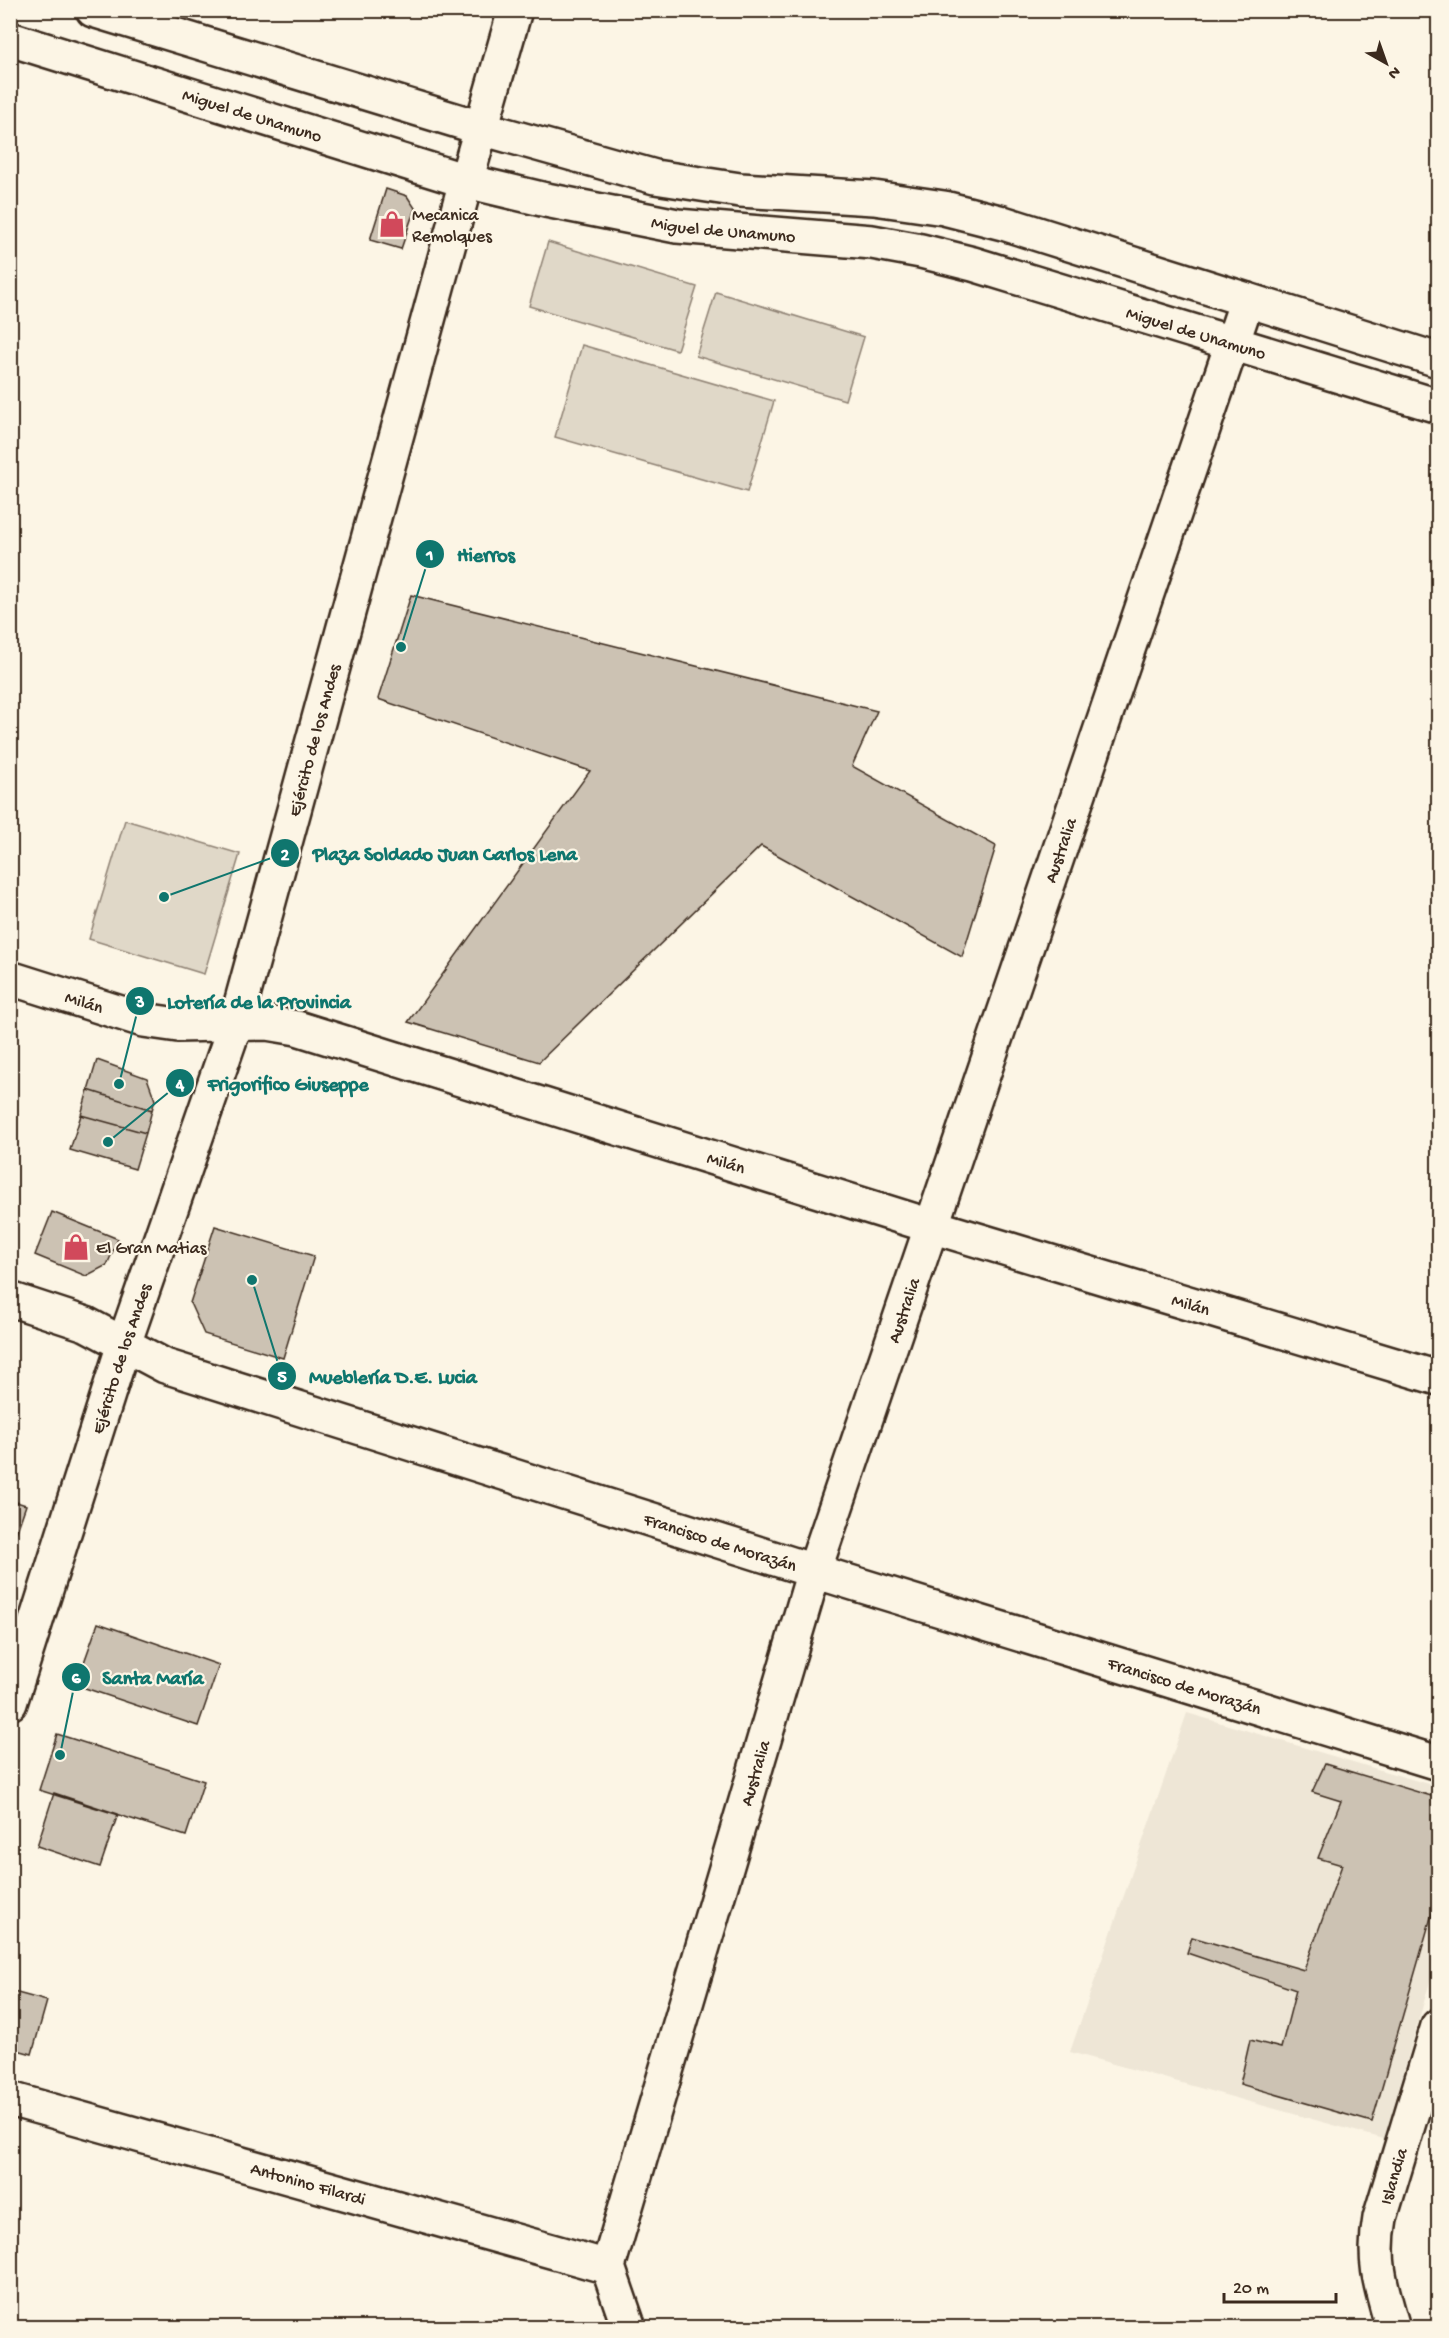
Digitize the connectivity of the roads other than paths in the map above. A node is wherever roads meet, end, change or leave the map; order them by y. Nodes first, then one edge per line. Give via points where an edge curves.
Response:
1 (93, 10) edge
2 (515, 10) edge
3 (10, 39) edge
4 (481, 128) junction
5 (466, 181) junction
6 (1247, 300) junction
7 (1233, 342) junction
8 (1438, 360) edge
9 (1438, 406) edge
10 (10, 978) edge
11 (236, 1022) junction
12 (931, 1226) junction
13 (10, 1299) edge
14 (124, 1344) junction
15 (1438, 1378) edge
16 (814, 1571) junction
17 (10, 1703) edge
18 (1438, 1763) edge
19 (1438, 2026) edge
20 (10, 2099) edge
21 (608, 2267) junction
22 (629, 2328) edge
23 (1394, 2328) edge

1 - 4 street
2 - 4 street, Ejército de los Andes
3 - 5 street, Miguel de Unamuno
4 - 5 street, Ejército de los Andes
4 - 6 street via 656,177 740,190 874,198 944,208
5 - 7 street, Miguel de Unamuno via 677,226 873,242 921,251
5 - 11 street, Ejército de los Andes
6 - 7 street, Australia
6 - 8 street
7 - 9 street, Miguel de Unamuno
7 - 12 street, Australia
10 - 11 street, Milán via 143,1020 178,1025
11 - 12 street, Milán via 297,1028
11 - 14 street, Ejército de los Andes
12 - 15 street, Milán
12 - 16 street, Australia
13 - 14 street, Francisco de Morazán via 86,1324
14 - 16 street, Francisco de Morazán via 165,1366
14 - 17 street, Ejército de los Andes
16 - 18 street, Francisco de Morazán
16 - 21 street, Australia
19 - 23 street, Islandia via 1376,2239 1377,2275
20 - 21 street, Antonino Filardi
21 - 22 street

